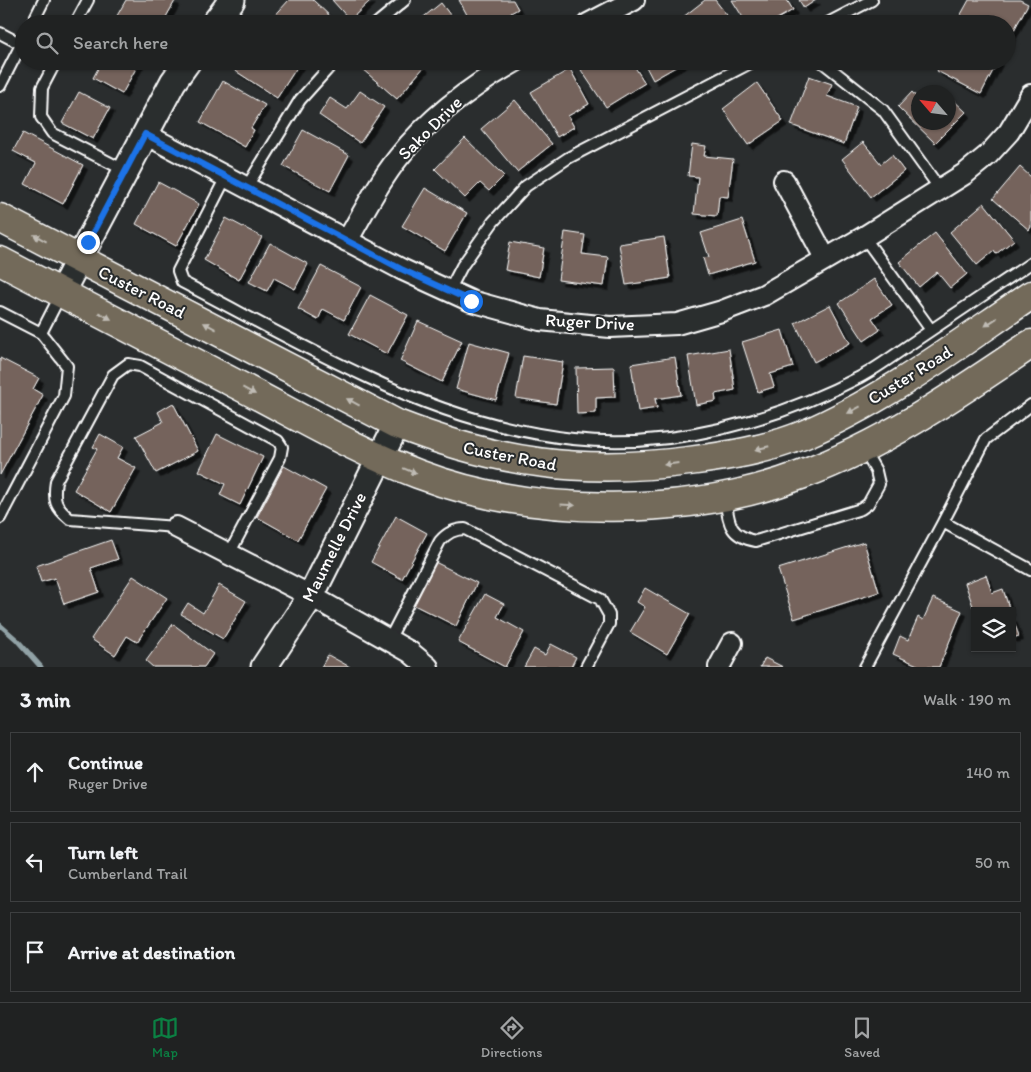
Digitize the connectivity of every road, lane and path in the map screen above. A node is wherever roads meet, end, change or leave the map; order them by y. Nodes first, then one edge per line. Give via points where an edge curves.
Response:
1 (44, 0) edge
2 (88, 0) edge
3 (232, 0) edge
4 (405, 0) edge
5 (634, 0) edge
6 (872, 0) edge
7 (36, 15) edge
8 (80, 15) edge
9 (221, 15) edge
10 (387, 15) edge
11 (605, 15) edge
12 (843, 15) edge
13 (0, 33) edge
14 (15, 38) edge
15 (15, 57) edge
16 (51, 70) edge
17 (182, 70) edge
18 (327, 70) edge
19 (502, 70) edge
20 (737, 70) edge
21 (832, 70) edge
22 (0, 86) edge
23 (1031, 95) edge
24 (145, 134) junction
25 (126, 171) junction
26 (226, 177) junction
27 (784, 182) dead end
28 (246, 188) junction
29 (940, 189) junction
30 (0, 218) edge
31 (864, 237) junction
32 (347, 241) junction
33 (825, 258) junction
34 (79, 259) junction
35 (0, 261) edge
36 (1031, 263) edge
37 (449, 291) junction
38 (61, 294) junction
39 (1031, 295) edge
40 (0, 312) edge
41 (931, 330) junction
42 (42, 333) junction
43 (1031, 344) edge
44 (1031, 405) edge
45 (397, 424) junction
46 (864, 449) junction
47 (379, 458) junction
48 (720, 458) junction
49 (725, 496) junction
50 (0, 518) edge
51 (943, 522) junction
52 (176, 527) joint
53 (229, 554) junction
54 (1031, 570) edge
55 (311, 596) junction
56 (389, 640) junction
57 (732, 643) dead end
58 (264, 667) edge
59 (428, 667) edge
60 (586, 667) edge
61 (719, 667) edge
62 (865, 667) edge

1 - 7 lane
2 - 8 lane
3 - 9 street
4 - 10 lane
5 - 11 street
6 - 12 lane
13 - 14 lane
15 - 22 lane
16 - 25 lane via 42,88 41,117 52,133
17 - 24 street
18 - 28 lane via 300,100
19 - 32 street, Sako Drive via 464,94 416,137 380,184
20 - 37 lane via 568,158 526,186 493,222
21 - 29 lane via 883,110
23 - 29 street, Ruger Drive via 1009,132 988,155
24 - 25 street
24 - 26 street, Ruger Drive
25 - 34 street
26 - 28 street, Ruger Drive
26 - 41 lane via 178,272 182,282 369,378 429,403 523,430 574,439 625,440 667,438 750,422 817,398 863,375
27 - 33 street
28 - 32 street, Ruger Drive
29 - 31 street, Ruger Drive
34 -> 30 main road, Custer Road
31 - 33 street, Ruger Drive
31 - 41 lane
32 - 37 street, Ruger Drive
33 - 37 street, Ruger Drive via 764,295 677,324 610,328 540,320 471,301
34 - 38 street
45 -> 34 main road, Custer Road
35 - 38 main road
36 - 41 lane
38 - 42 lane
38 -> 47 main road
39 -> 48 main road, Custer Road via 894,388 839,417 771,446
40 - 42 lane
42 - 50 lane via 67,366 64,396
43 - 46 main road via 931,412
44 - 51 lane via 986,439
45 - 47 street, Maumelle Drive
48 -> 45 main road, Custer Road via 654,466 569,467 479,452
46 - 49 main road via 798,477
46 - 49 lane via 880,484 872,499 861,509 756,541 736,534 730,525
47 -> 49 main road via 462,488 546,504 667,505
47 - 55 street, Maumelle Drive
48 - 49 main road
51 - 54 lane
51 - 62 lane
52 - 53 street
52 - 53 lane via 70,519 53,500 56,481 113,376 128,364 140,366 278,441 282,447 280,458
53 - 55 street
55 - 56 street
55 - 58 street, Maumelle Drive
56 - 59 street
56 - 60 lane via 440,541 457,529 465,529 600,599 609,615 609,624
57 - 61 street

